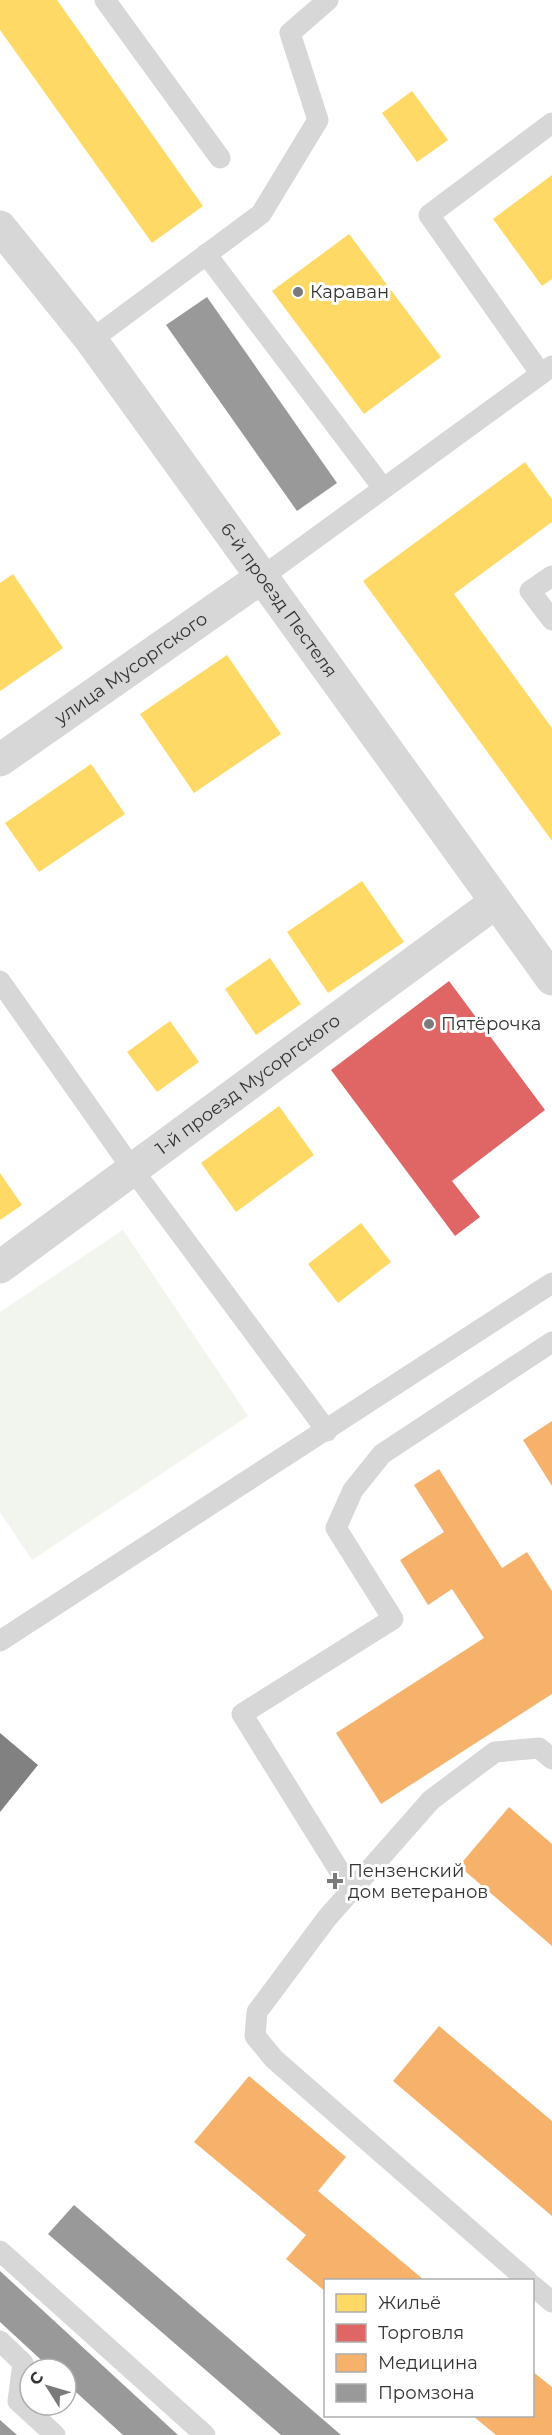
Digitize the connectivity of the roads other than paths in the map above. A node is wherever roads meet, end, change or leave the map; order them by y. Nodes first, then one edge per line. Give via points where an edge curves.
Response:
1 (105, 0) edge
2 (328, 0) edge
3 (552, 123) edge
4 (220, 158) dead end
5 (0, 227) edge
6 (206, 254) junction
7 (91, 340) junction
8 (546, 370) edge
9 (382, 488) junction
10 (552, 576) edge
11 (262, 577) junction
12 (552, 620) edge
13 (0, 760) edge
14 (496, 902) junction
15 (552, 979) edge
16 (0, 981) edge
17 (133, 1170) junction
18 (0, 1267) edge
19 (552, 1283) edge
20 (552, 1342) edge
21 (327, 1431) junction
22 (0, 1641) edge
23 (552, 1759) edge
24 (352, 1891) junction
25 (0, 2251) edge
26 (526, 2279) edge
27 (534, 2287) edge
28 (552, 2302) edge
29 (0, 2341) edge
30 (55, 2435) edge
31 (205, 2435) edge

1 - 4 lane
2 - 6 lane via 290,33 318,120 261,214
3 - 8 lane via 429,215
5 - 7 street, 6-й проезд Пестеля
6 - 7 lane
6 - 9 lane
7 - 11 street, 6-й проезд Пестеля
8 - 9 lane
9 - 11 lane
10 - 12 lane via 530,591
11 - 13 street, улица Мусоргского
11 - 14 street, 6-й проезд Пестеля
14 - 15 street, 6-й проезд Пестеля
14 - 17 street, 1-й проезд Мусоргского
16 - 17 lane
17 - 18 street, 1-й проезд Мусоргского
17 - 21 lane
19 - 21 lane
20 - 24 lane via 381,1454 353,1490 336,1528 393,1619 242,1714
21 - 22 lane
23 - 24 lane via 539,1748 495,1752 431,1800
24 - 26 lane via 257,2012 255,2036 274,2059
25 - 31 lane
27 - 28 lane
29 - 30 lane via 23,2363 18,2401

